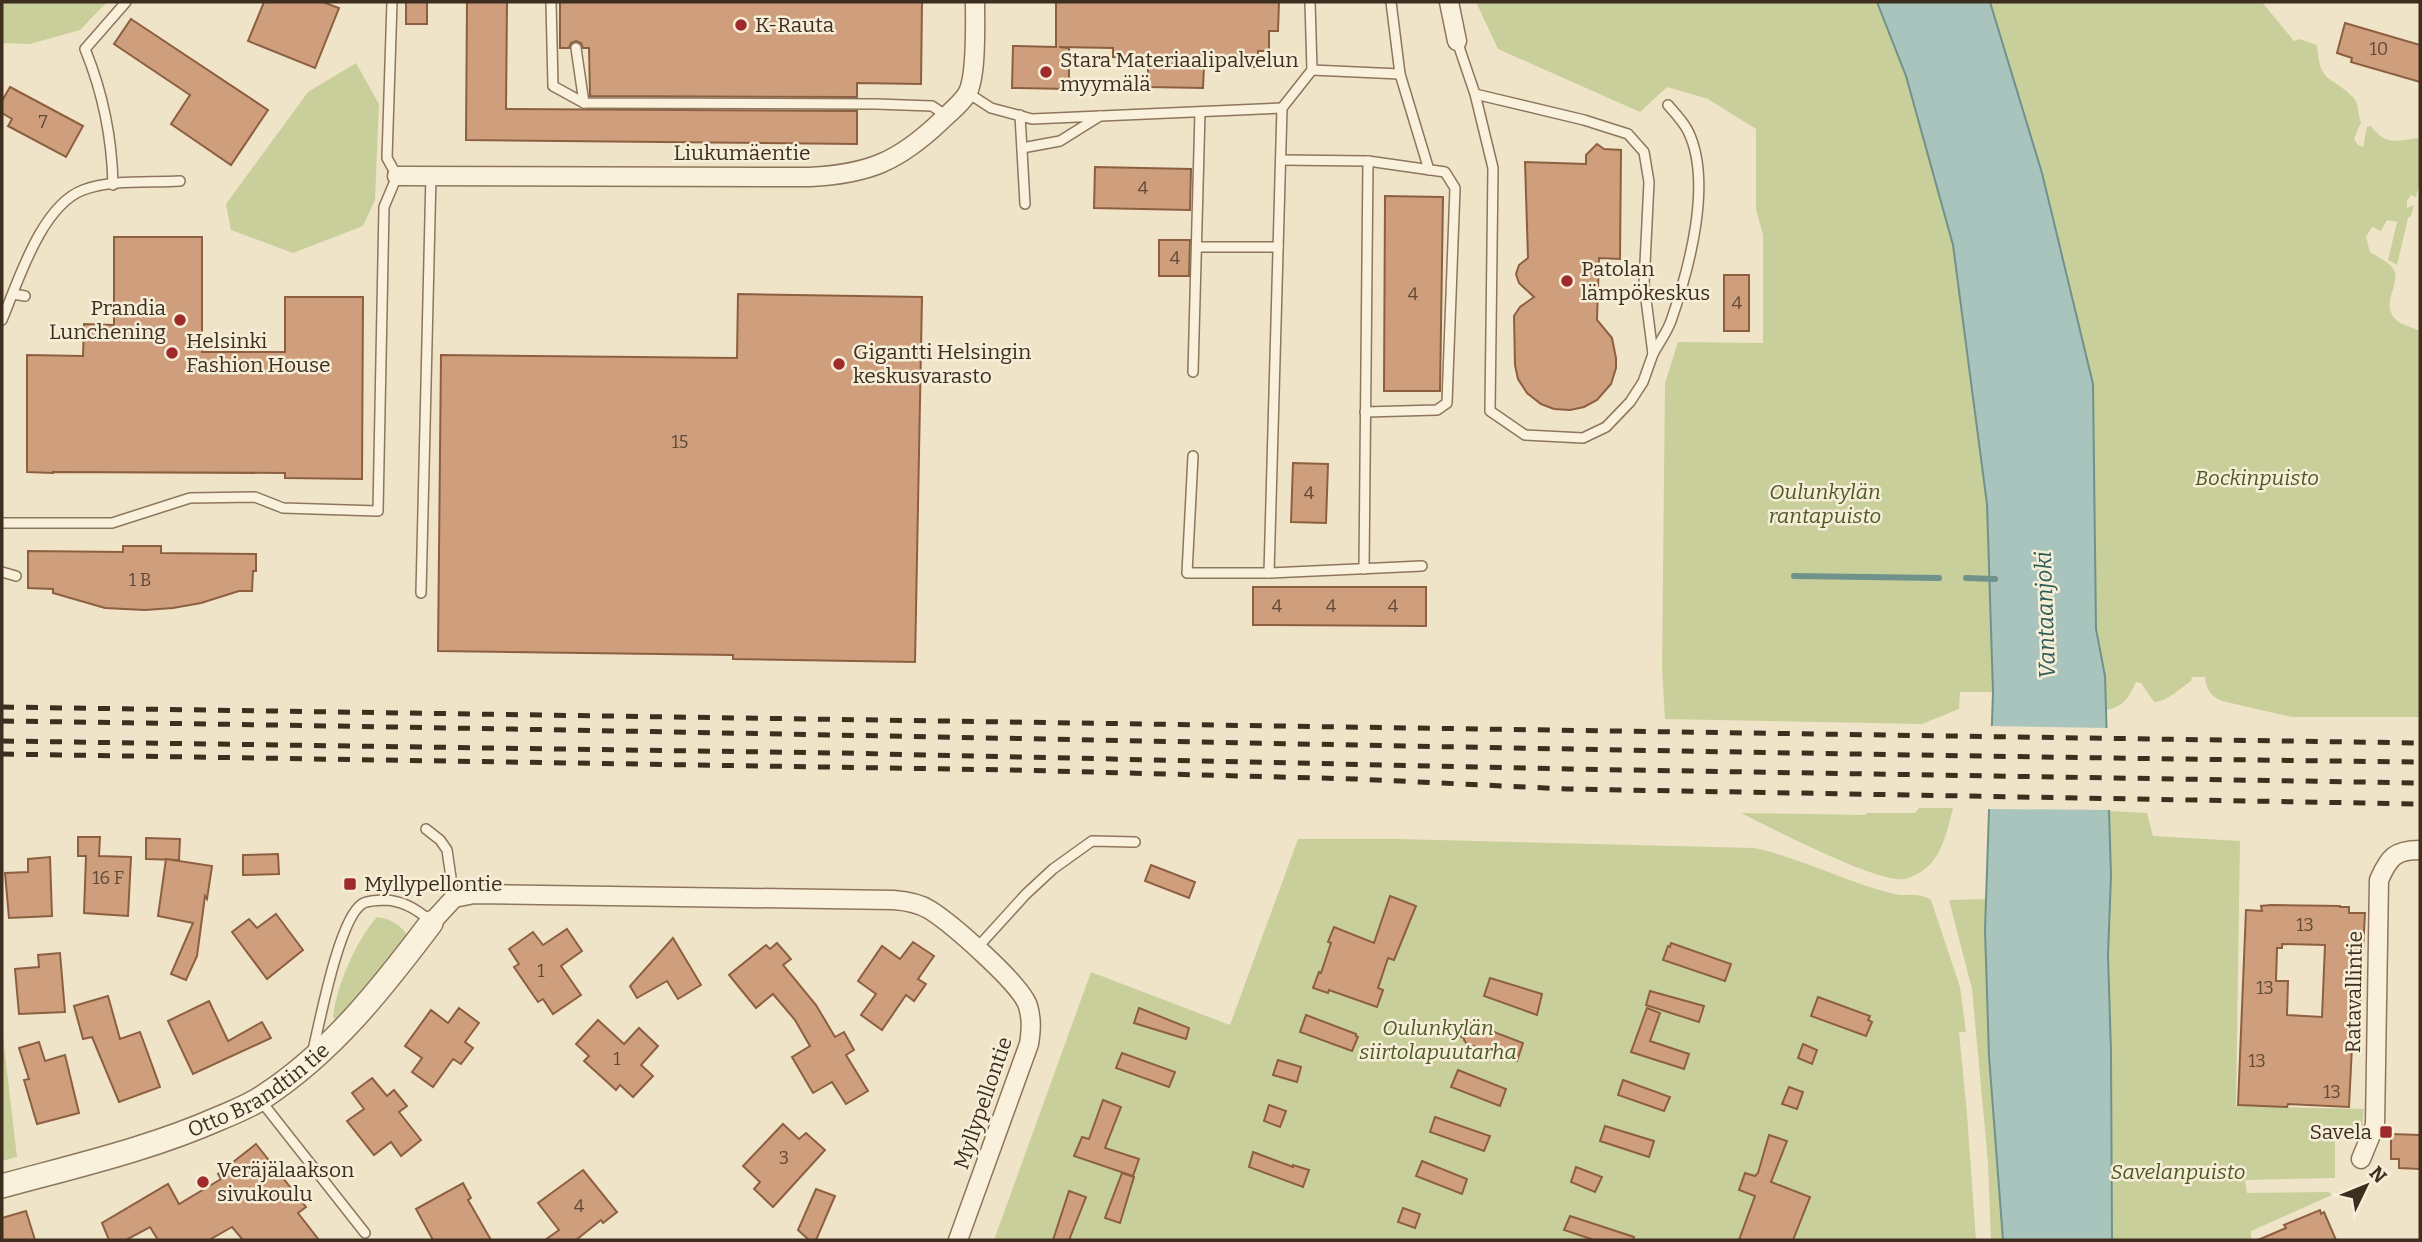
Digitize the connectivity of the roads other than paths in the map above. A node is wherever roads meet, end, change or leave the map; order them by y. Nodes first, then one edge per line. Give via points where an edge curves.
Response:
1 (126, 2) edge
2 (392, 2) edge
3 (551, 2) edge
4 (975, 2) edge
5 (1310, 2) edge
6 (1391, 2) edge
7 (1449, 2) edge
8 (1457, 41) joint
9 (576, 48) dead end
10 (1312, 70) junction
11 (1400, 74) junction
12 (968, 93) junction
13 (1475, 94) junction
14 (584, 103) junction
15 (1668, 105) dead end
16 (1282, 108) junction
17 (1200, 111) junction
18 (947, 116) junction
19 (1020, 116) junction
20 (1101, 116) junction
21 (1022, 148) junction
22 (1281, 160) junction
23 (1368, 161) junction
24 (1429, 170) junction
25 (431, 175) junction
26 (397, 176) junction
27 (180, 181) dead end
28 (113, 185) junction
29 (1025, 204) dead end
30 (1197, 247) junction
31 (1278, 247) junction
32 (13, 294) junction
33 (25, 296) dead end
34 (4, 307) edge
35 (2, 320) edge
36 (1653, 354) junction
37 (1194, 372) dead end
38 (1366, 412) junction
39 (1194, 456) dead end
40 (2, 523) edge
41 (1422, 566) dead end
42 (1364, 569) junction
43 (2, 572) edge
44 (1269, 573) junction
45 (16, 576) dead end
46 (421, 593) dead end
47 (426, 830) dead end
48 (1135, 842) dead end
49 (2420, 850) edge
50 (454, 898) junction
51 (431, 923) junction
52 (976, 949) junction
53 (311, 1061) junction
54 (260, 1099) junction
55 (2361, 1158) dead end
56 (2, 1186) edge
57 (365, 1233) dead end
58 (958, 1240) edge

1 - 28 lane via 85,49 104,106
2 - 26 lane via 387,158
3 - 14 lane via 552,86
4 - 12 street via 975,49
5 - 10 lane
6 - 11 lane
7 - 8 street
8 - 13 lane
9 - 14 lane
10 - 11 lane
10 - 16 lane
11 - 24 lane
12 - 18 street, Liukumäentie
12 - 19 lane via 991,108
13 - 36 lane via 1628,134 1644,152 1649,182 1644,284
13 - 36 lane via 1493,168 1490,411 1525,435 1583,438 1606,427 1630,402
14 - 18 lane via 887,104 932,106
15 - 36 lane via 1688,131 1700,192 1693,239 1670,323
16 - 17 lane
16 - 22 lane
17 - 20 lane
17 - 30 lane
18 - 25 street, Liukumäentie via 903,153 846,175
19 - 20 lane
19 - 21 lane
20 - 21 lane via 1060,141
21 - 29 lane
22 - 23 lane
22 - 31 lane
23 - 24 lane
23 - 38 lane
24 - 38 lane via 1445,172 1455,187 1447,402 1437,410
25 - 26 street, Liukumäentie
25 - 46 lane
26 - 40 lane via 384,207 378,511 283,508 255,497 190,498 112,523
27 - 28 lane
28 - 32 lane via 82,190 63,204 41,228
30 - 31 lane
30 - 37 lane
31 - 44 lane
32 - 33 lane
32 - 34 lane
34 - 35 lane
38 - 42 lane
39 - 44 lane via 1187,573
41 - 42 lane
42 - 44 lane
43 - 45 lane
47 - 50 lane via 447,850
48 - 52 lane via 1092,841 1026,894
49 - 55 street, Ratavallintie via 2393,856 2379,880 2375,1125
50 - 51 street, Otto Brandtin tie
50 - 52 street, Myllypellontie via 496,894 894,900 916,903 930,911
51 - 53 street, Otto Brandtin tie via 371,1002
51 - 53 lane via 410,906 393,900 369,901 355,911 339,950
52 - 58 street, Myllypellontie via 1019,990 1028,1005 1032,1027
53 - 54 street, Otto Brandtin tie
54 - 56 street, Otto Brandtin tie via 145,1146
54 - 57 lane

